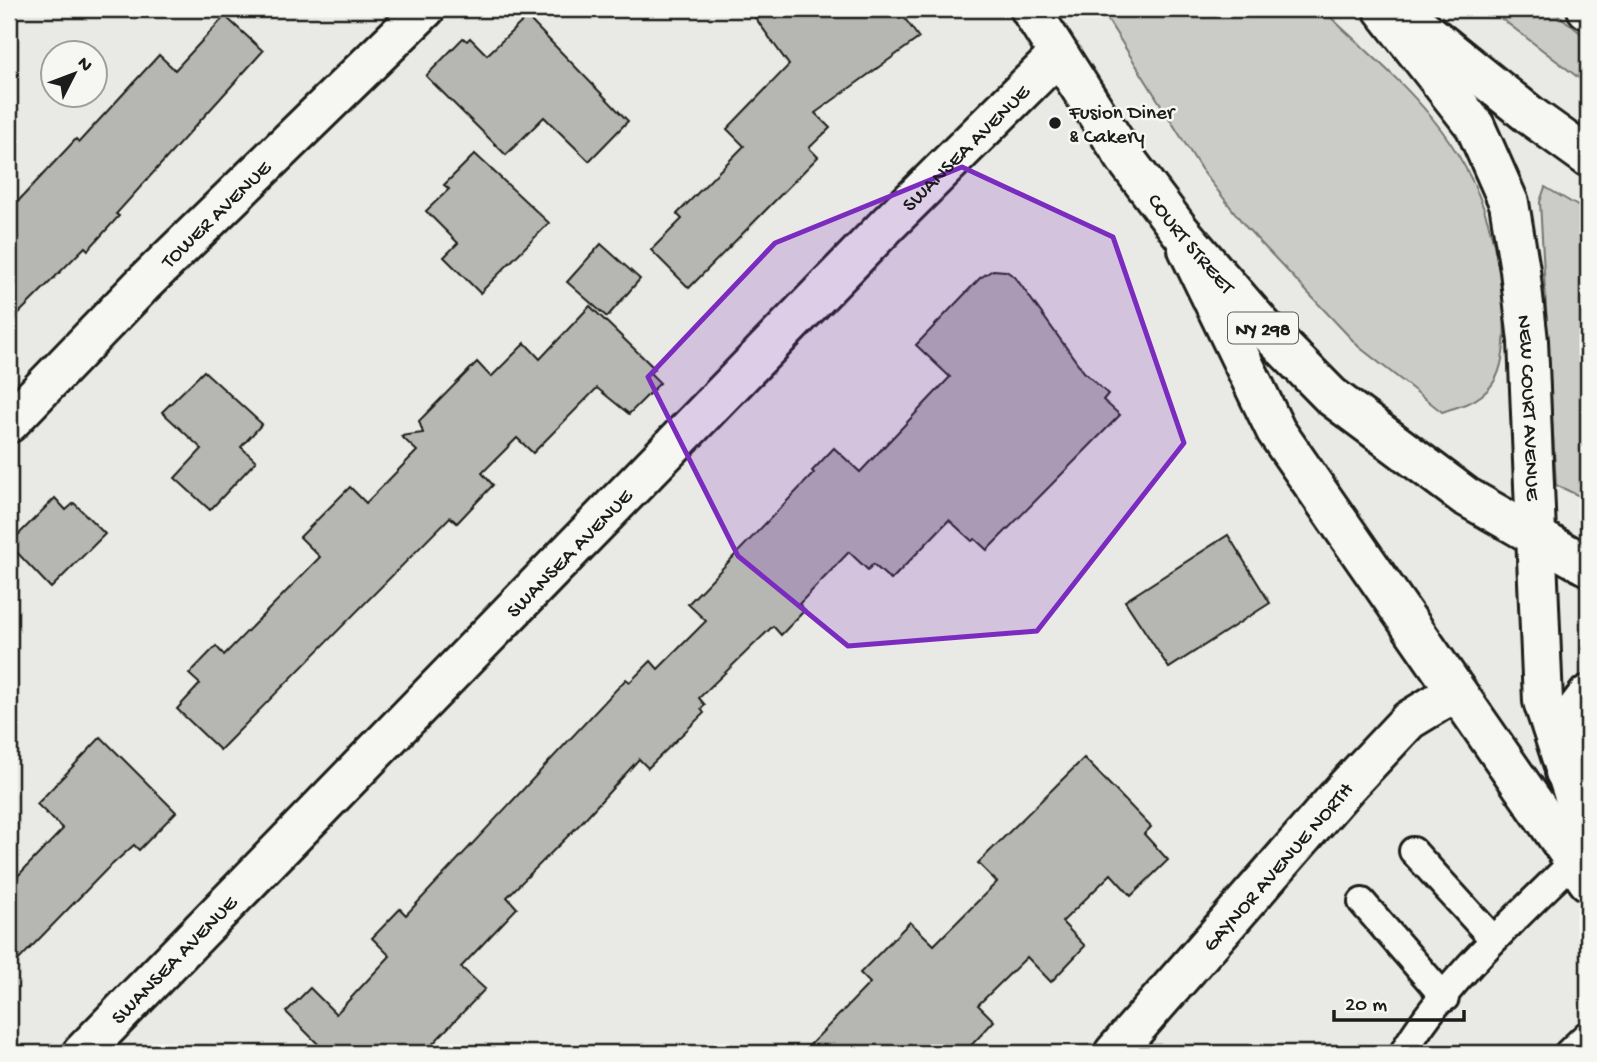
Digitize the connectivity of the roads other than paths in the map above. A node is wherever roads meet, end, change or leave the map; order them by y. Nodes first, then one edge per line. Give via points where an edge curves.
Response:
1 (425, 9) edge
2 (1030, 9) edge
3 (1383, 9) edge
4 (1398, 9) edge
5 (1058, 55) junction
6 (1588, 157) edge
7 (1180, 231) junction
8 (9, 423) edge
9 (1534, 535) junction
10 (1588, 566) edge
11 (1455, 692) junction
12 (1588, 695) edge
13 (1565, 772) junction
14 (1413, 852) dead end
15 (1584, 860) edge
16 (1362, 902) dead end
17 (1493, 939) junction
18 (1445, 998) junction
19 (1588, 1034) edge
20 (82, 1053) edge
21 (1114, 1053) edge
22 (1404, 1053) edge
23 (1569, 1053) edge

1 - 8 main road, TOWER AVENUE via 142,285
2 - 5 main road, COURT STREET / NY 298
3 - 9 main road, NEW COURT AVENUE via 1475,126 1508,203 1528,341
4 - 6 main road
5 - 7 main road, COURT STREET / NY 298 via 1125,158
5 - 20 main road, SWANSEA AVENUE
7 - 9 main road, COURT STREET / NY 298 via 1264,328 1331,396 1465,496
7 - 11 main road via 1276,431
9 - 10 main road, NY 298
9 - 13 main road, NEW COURT AVENUE via 1544,701
11 - 15 main road
11 - 21 main road, GAYNOR AVENUE NORTH via 1409,720
12 - 13 main road via 1578,708
13 - 15 main road, NEW COURT AVENUE
14 - 17 lane
15 - 17 lane
16 - 18 lane
17 - 18 lane
18 - 22 lane via 1416,1031
19 - 23 lane

